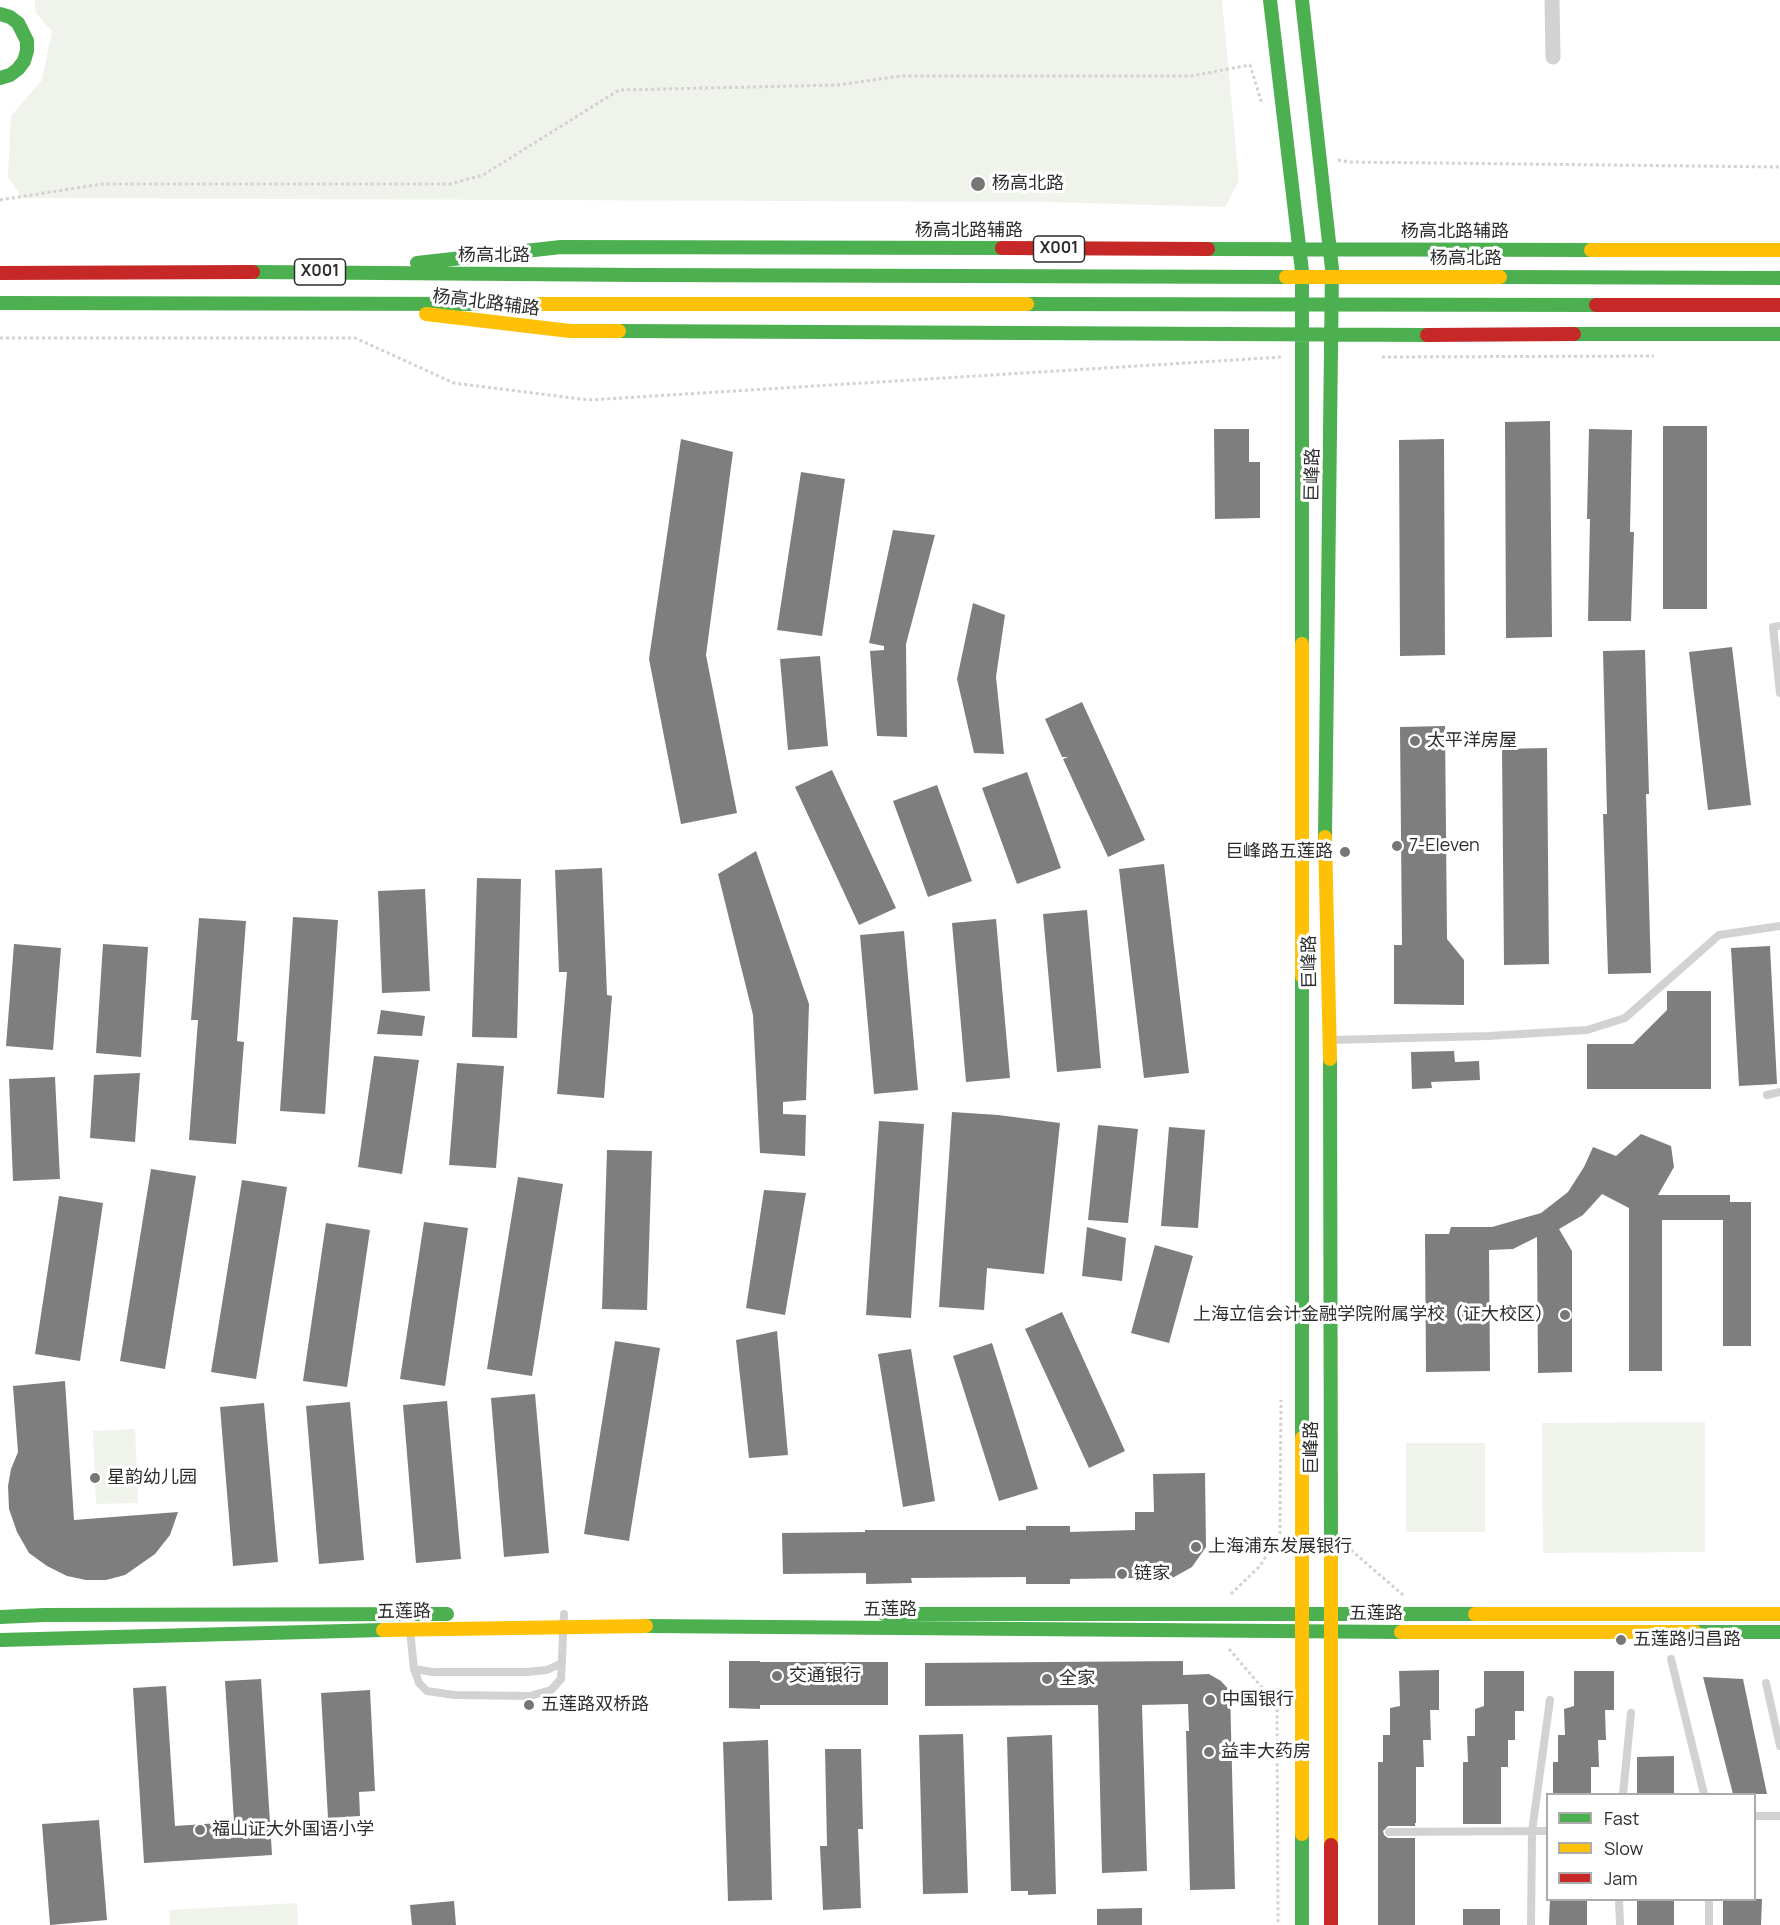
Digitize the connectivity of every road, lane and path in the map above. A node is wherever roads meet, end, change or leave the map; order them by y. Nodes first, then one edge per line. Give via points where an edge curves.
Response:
1 (3, 0) edge
2 (1270, 0) edge
3 (1302, 0) edge
4 (1552, 0) edge
5 (0, 14) edge
6 (1553, 57) dead end
7 (0, 78) edge
8 (1263, 108) dead end
9 (1318, 155) junction
10 (1780, 167) edge
11 (0, 200) edge
12 (1299, 250) junction
13 (1331, 250) junction
14 (1780, 250) edge
15 (339, 272) junction
16 (0, 273) edge
17 (1780, 278) edge
18 (0, 303) edge
19 (341, 304) junction
20 (1780, 305) edge
21 (1301, 334) junction
22 (1780, 334) edge
23 (1331, 335) junction
24 (0, 338) edge
25 (1664, 356) dead end
26 (1301, 357) junction
27 (1382, 357) dead end
28 (1780, 626) edge
29 (1780, 693) edge
30 (1780, 926) edge
31 (1329, 1040) junction
32 (1780, 1092) edge
33 (1767, 1095) dead end
34 (1349, 1544) dead end
35 (1404, 1596) dead end
36 (1303, 1613) junction
37 (1330, 1613) junction
38 (405, 1614) junction
39 (462, 1614) dead end
40 (519, 1614) dead end
41 (840, 1614) dead end
42 (876, 1614) dead end
43 (1780, 1614) edge
44 (0, 1617) edge
45 (564, 1621) junction
46 (410, 1629) junction
47 (1211, 1631) junction
48 (1302, 1632) junction
49 (1330, 1632) junction
50 (1780, 1632) edge
51 (0, 1640) edge
52 (1671, 1659) dead end
53 (562, 1663) junction
54 (414, 1669) junction
55 (1766, 1683) dead end
56 (1551, 1700) dead end
57 (1631, 1713) dead end
58 (1780, 1746) edge
59 (1623, 1793) edge
60 (1704, 1793) edge
61 (1756, 1816) edge
62 (1780, 1816) edge
63 (1532, 1831) junction
64 (1389, 1832) dead end
65 (1546, 1832) edge
66 (1620, 1901) edge
67 (1709, 1901) edge
68 (1278, 1925) edge
69 (1302, 1925) edge
70 (1331, 1925) edge
71 (1532, 1925) edge
72 (1620, 1925) edge
73 (1709, 1925) edge

1 - 5 main road
2 - 12 main road, 巨峰路
3 - 9 main road, 巨峰路
4 - 6 street
5 - 7 main road via 18,23 27,41 27,51 18,69
8 - 11 path via 1250,65 1191,76 901,76 838,85 619,90 483,175 450,184 102,184
9 - 10 path via 1350,162
9 - 13 main road, 巨峰路
12 - 13 main road, 杨高北路辅路 / X001
12 - 15 main road, 杨高北路辅路 / X001 via 561,247
12 - 21 main road, 巨峰路
13 - 14 main road, 杨高北路辅路 / X001
13 - 23 main road, 巨峰路
15 - 16 main road, 杨高北路 / X001
15 - 17 main road, 杨高北路 / X001, bridge
18 - 19 main road, X001
19 - 20 main road, X001, bridge
19 - 21 main road, 杨高北路辅路 / X001 via 570,331
21 - 23 main road, 杨高北路辅路 / X001
21 - 26 main road, 巨峰路
22 - 23 main road, 杨高北路辅路 / X001
23 - 31 main road, 巨峰路 via 1325,855
24 - 26 path via 355,339 454,383 589,400
25 - 27 path
26 - 36 main road, 巨峰路
28 - 29 lane via 1773,627
30 - 31 lane via 1719,935 1625,1018 1587,1030
31 - 37 main road, 巨峰路
32 - 33 lane
34 - 35 path via 1352,1551
36 - 37 main road, 五莲路
36 - 42 main road, 五莲路
36 - 48 main road, 巨峰路
37 - 43 main road, 五莲路
37 - 49 main road, 巨峰路
38 - 39 main road, 五莲路
38 - 44 main road, 五莲路
38 - 46 lane
40 - 45 main road, 五莲路
41 - 45 main road, 五莲路
45 - 46 main road, 五莲路
45 - 47 main road, 五莲路 via 673,1626
45 - 53 lane
46 - 51 main road, 五莲路
46 - 54 lane
47 - 48 main road, 五莲路
47 - 68 path via 1277,1705
48 - 49 main road, 五莲路
48 - 69 main road, 巨峰路
49 - 50 main road, 五莲路
49 - 70 main road, 巨峰路
52 - 60 lane
53 - 54 lane via 547,1670 526,1672
53 - 54 lane via 561,1679 550,1690 530,1696 428,1691 419,1683
55 - 58 lane
56 - 63 lane
57 - 59 lane
61 - 62 lane
63 - 64 lane
63 - 65 lane
63 - 71 lane
66 - 72 lane
67 - 73 lane

